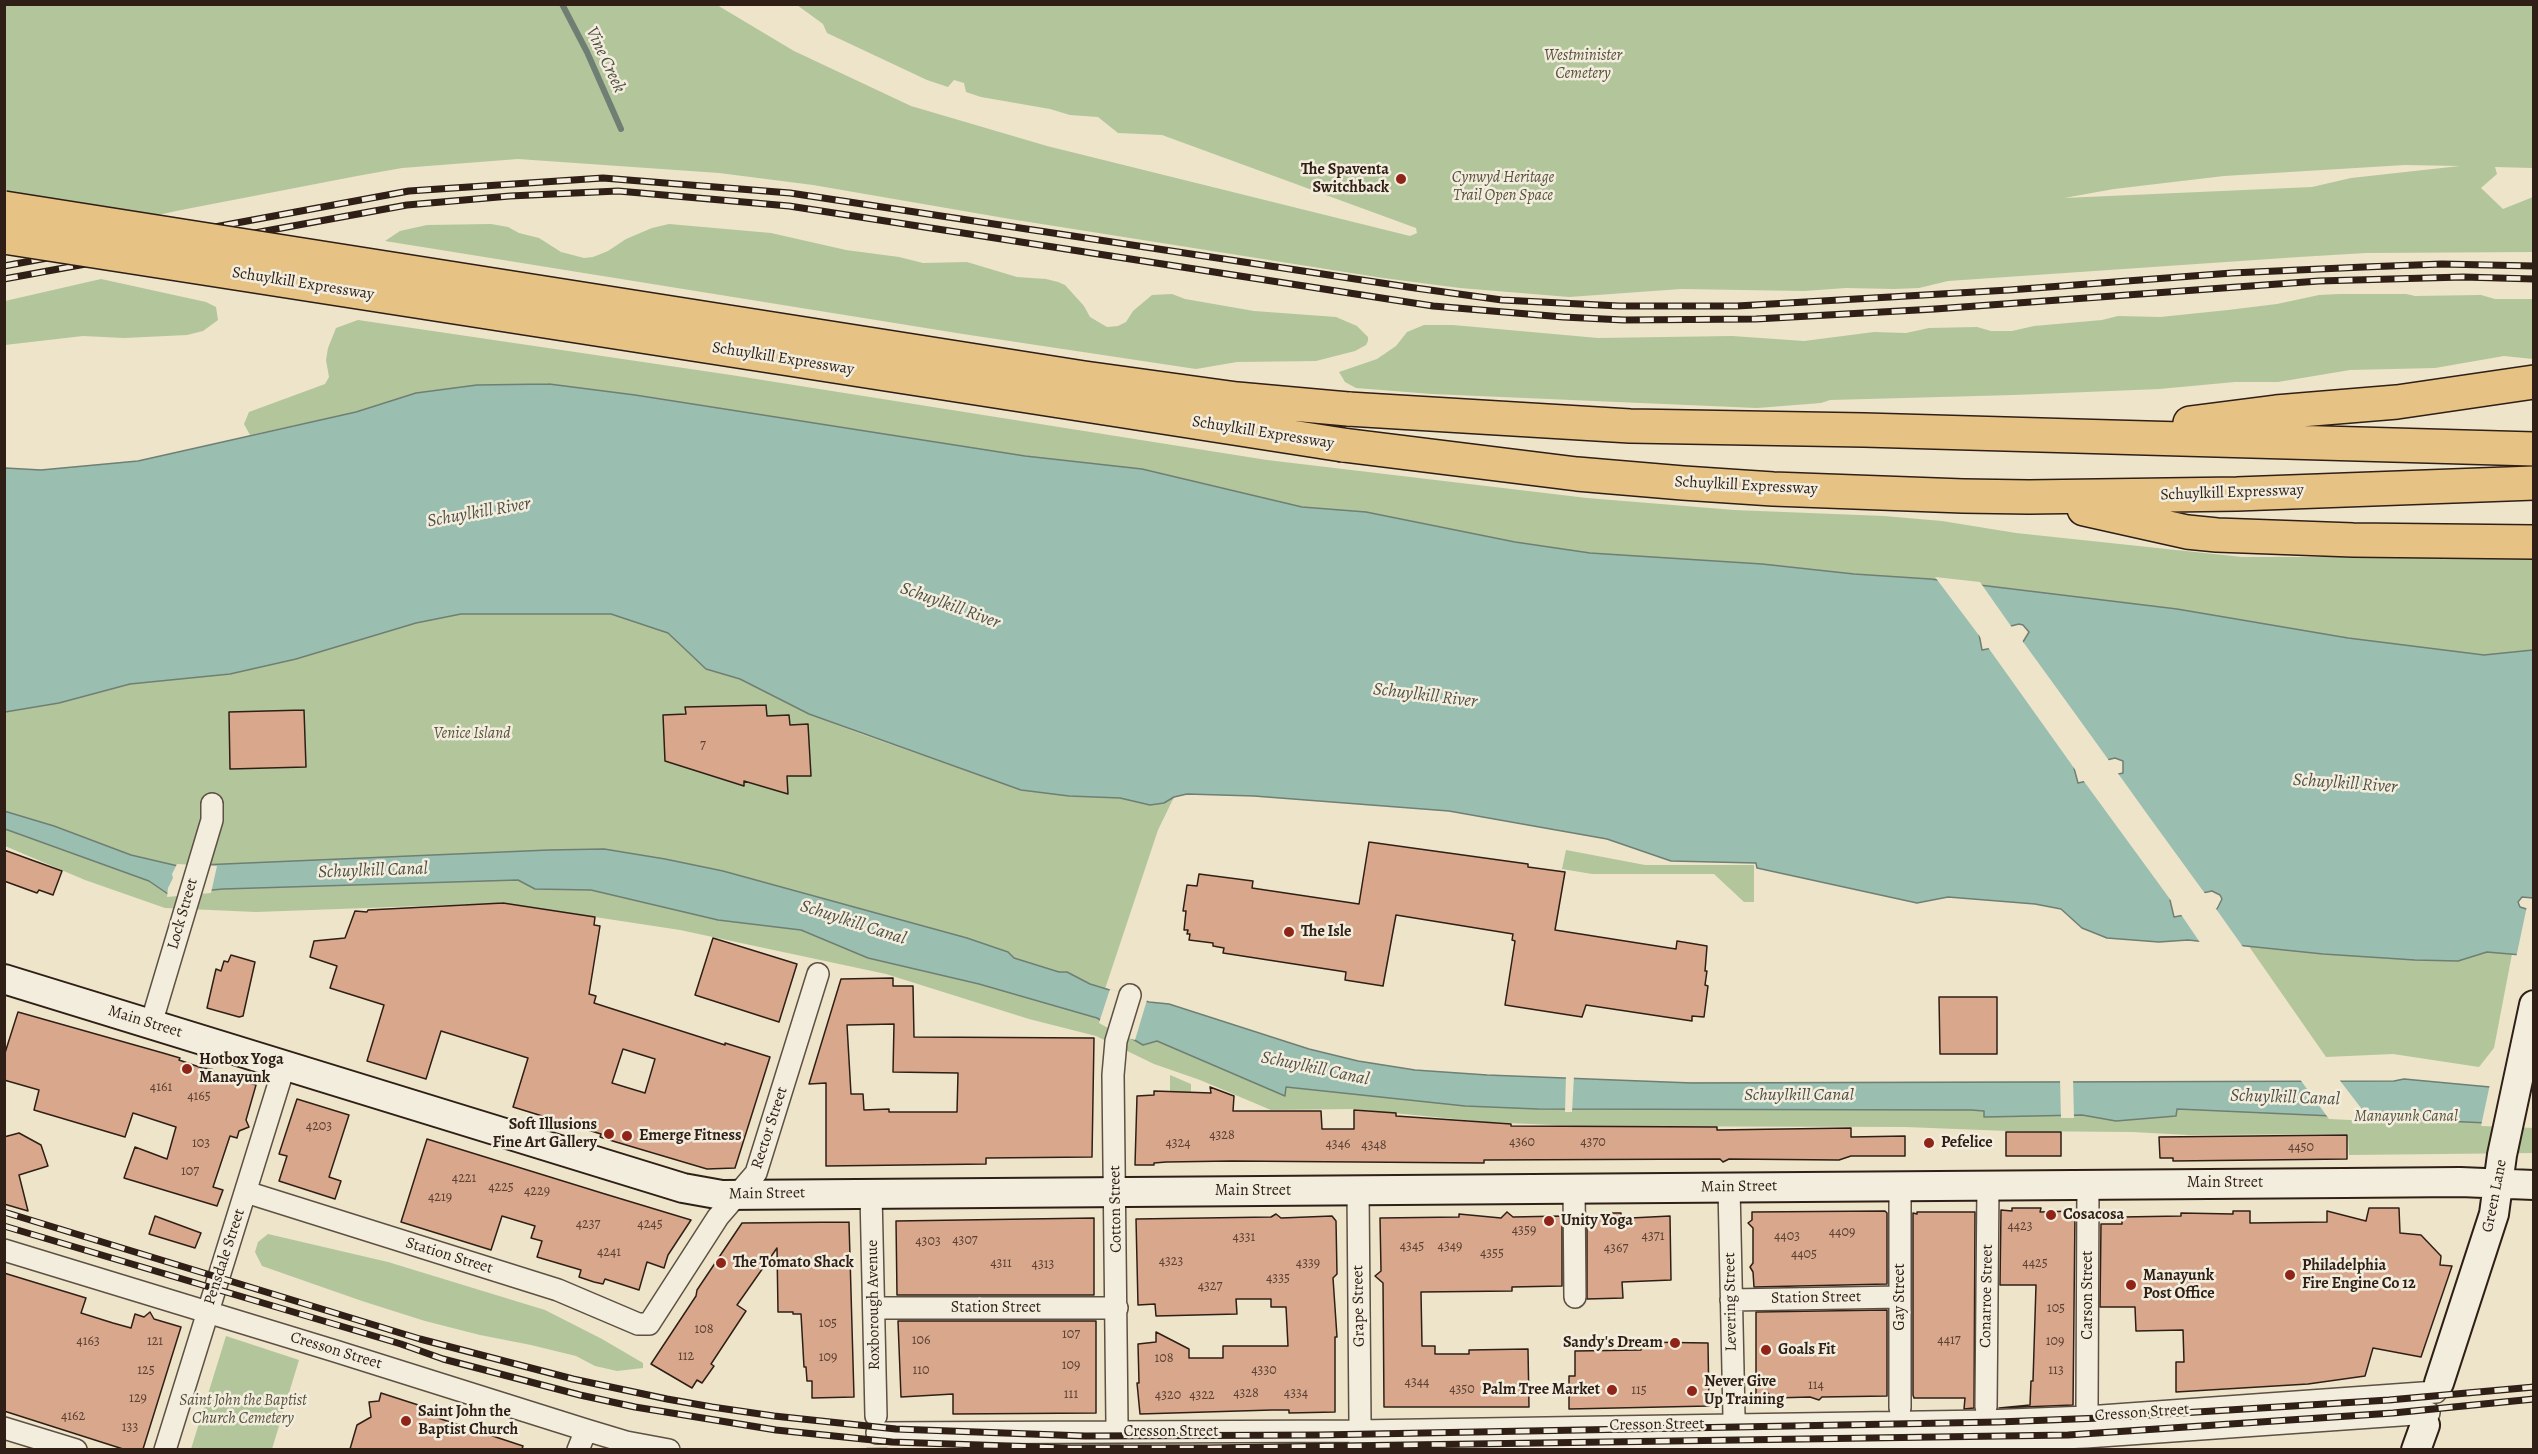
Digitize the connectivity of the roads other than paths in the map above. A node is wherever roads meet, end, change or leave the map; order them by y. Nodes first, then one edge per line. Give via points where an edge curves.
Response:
1 (4, 208) edge
2 (4, 237) edge
3 (2534, 382) edge
4 (2090, 436) junction
5 (2534, 449) edge
6 (2534, 483) edge
7 (2029, 497) junction
8 (2534, 542) edge
9 (212, 804) dead end
10 (818, 974) dead end
11 (4, 979) edge
12 (1130, 995) dead end
13 (2534, 1005) edge
14 (151, 1024) junction
15 (285, 1064) junction
16 (2088, 1184) junction
17 (2498, 1184) junction
18 (1988, 1185) junction
19 (2534, 1185) edge
20 (1900, 1186) junction
21 (1729, 1187) junction
22 (1574, 1188) junction
23 (1358, 1190) junction
24 (1115, 1191) junction
25 (246, 1192) junction
26 (872, 1194) junction
27 (739, 1195) junction
28 (4, 1251) edge
29 (1575, 1297) dead end
30 (1900, 1297) junction
31 (1731, 1300) junction
32 (874, 1308) junction
33 (1117, 1308) junction
34 (207, 1312) junction
35 (649, 1324) joint
36 (2437, 1387) joint
37 (2087, 1406) dead end
38 (1986, 1407) dead end
39 (1900, 1408) dead end
40 (1734, 1417) dead end
41 (1360, 1418) dead end
42 (877, 1424) joint
43 (1116, 1424) tunnel mouth
44 (4, 1428) edge
45 (2423, 1429) edge
46 (583, 1440) edge
47 (76, 1449) edge
48 (165, 1449) edge
49 (669, 1449) edge
50 (1356, 1449) edge

1 - 4 highway, Schuylkill Expressway, bridge via 1237,399 1630,426
2 - 7 highway, Schuylkill Expressway, bridge via 1343,445 1577,474 1695,484
3 - 4 highway via 2397,402 2276,412
4 - 5 highway, Schuylkill Expressway
6 - 7 highway, Schuylkill Expressway
7 - 8 highway via 2187,532 2217,535
9 - 14 street, Lock Street via 212,820
10 - 27 street, Rector Street via 759,1163
11 - 14 street, Main Street
12 - 24 street, Cotton Street via 1117,1035 1113,1075
13 - 17 street, Green Lane
14 - 15 street, Main Street
15 - 25 street, Pensdale Street
15 - 27 street, Main Street via 683,1188
16 - 17 street, Main Street
16 - 18 street, Main Street
16 - 37 street, Carson Street
17 - 19 street, Main Street
17 - 36 street, Green Lane via 2487,1236
18 - 20 street, Main Street
18 - 38 street, Conarroe Street
20 - 21 street, Main Street
20 - 30 street, Gay Street
21 - 22 street, Main Street
21 - 31 street, Levering Street
22 - 23 street, Main Street
22 - 29 street
23 - 24 street, Main Street
23 - 41 street, Grape Street
24 - 26 street, Main Street
24 - 33 street, Cotton Street
25 - 34 street, Pensdale Street
25 - 35 street, Station Street via 558,1290 638,1324
26 - 27 street, Main Street
26 - 32 street, Roxborough Avenue
27 - 35 street, Rector Street via 718,1218
28 - 34 street, Cresson Street
30 - 31 street, Station Street
30 - 39 street, Gay Street
31 - 40 street, Levering Street
32 - 33 street, Station Street
32 - 42 street, Roxborough Avenue
33 - 43 street, Cotton Street
34 - 46 street, Cresson Street
34 - 48 street, Pensdale Street
36 - 42 street, Cresson Street via 2087,1418 1986,1421 1346,1431
44 - 47 street
45 - 50 street, Cresson Street via 1986,1441
46 - 49 street, Cresson Street

